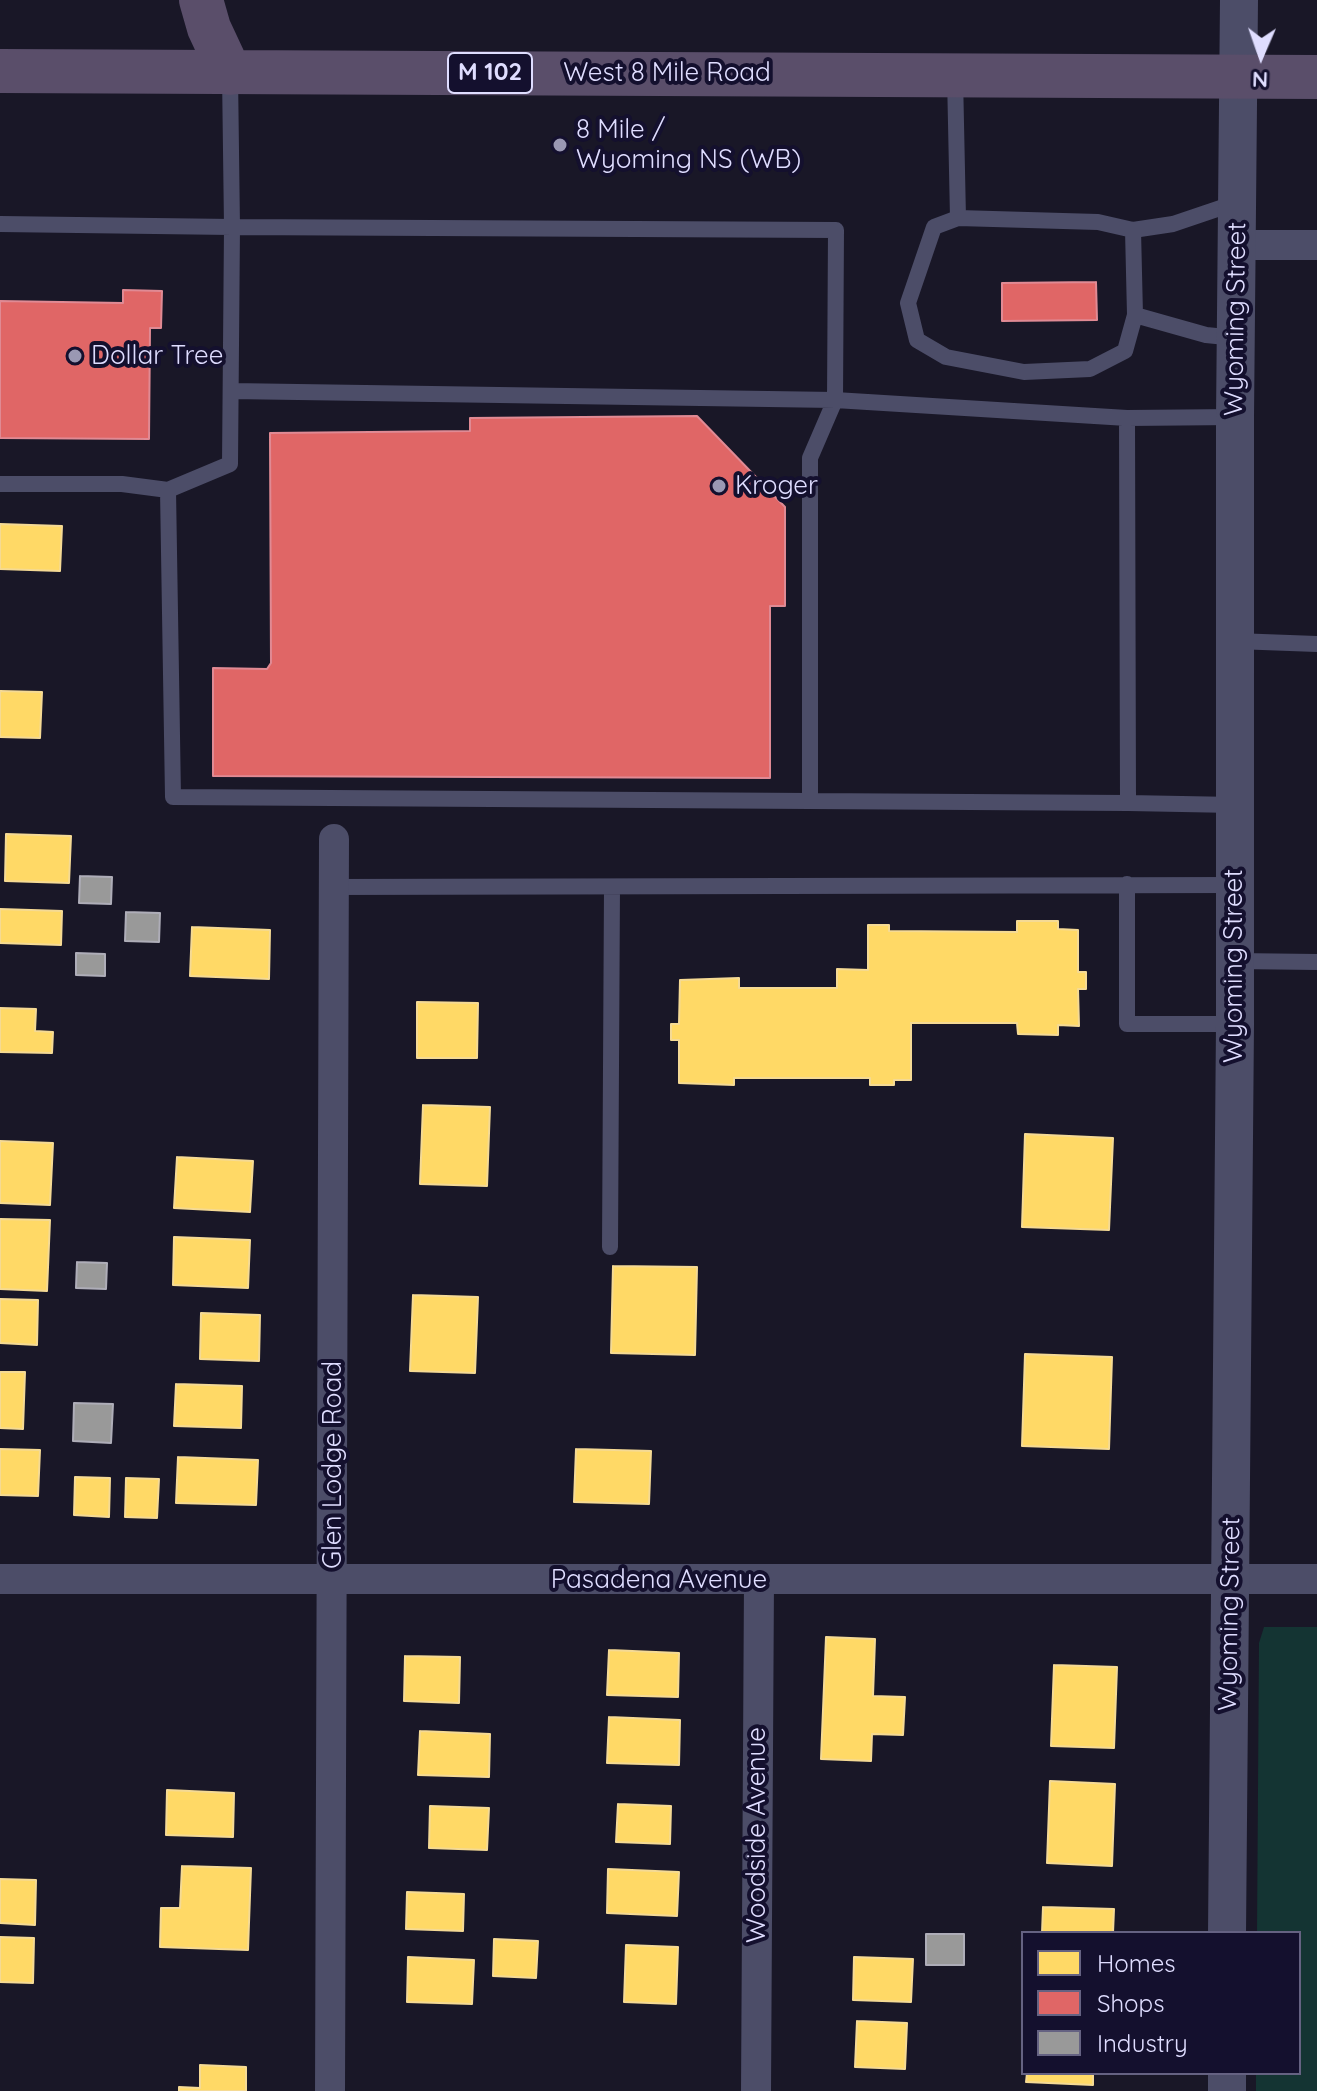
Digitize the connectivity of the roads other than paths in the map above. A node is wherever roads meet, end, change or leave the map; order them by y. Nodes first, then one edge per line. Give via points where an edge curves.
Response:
1 (201, 0) edge
2 (1239, 0) edge
3 (0, 71) edge
4 (230, 73) junction
5 (955, 75) junction
6 (1237, 77) junction
7 (1317, 77) edge
8 (1238, 202) junction
9 (958, 218) junction
10 (0, 224) edge
11 (232, 227) junction
12 (1133, 230) junction
13 (1237, 245) junction
14 (1317, 245) edge
15 (1135, 315) junction
16 (1236, 338) junction
17 (231, 391) junction
18 (835, 400) junction
19 (1235, 417) junction
20 (1127, 418) junction
21 (0, 484) edge
22 (168, 490) junction
23 (1235, 641) junction
24 (1317, 644) edge
25 (810, 801) junction
26 (1128, 803) junction
27 (1235, 805) junction
28 (334, 839) dead end
29 (1127, 884) junction
30 (1234, 885) junction
31 (333, 887) junction
32 (612, 887) junction
33 (1234, 961) junction
34 (1317, 962) edge
35 (1235, 1024) junction
36 (610, 1247) dead end
37 (1231, 1577) junction
38 (0, 1579) edge
39 (333, 1579) junction
40 (1317, 1579) edge
41 (759, 1580) junction
42 (1227, 1931) edge
43 (330, 2091) edge
44 (756, 2091) edge

1 - 4 highway
2 - 6 street, Wyoming Street
3 - 4 highway, West 8 Mile Road / M 102
4 - 5 highway, West 8 Mile Road / M 102
4 - 11 lane
5 - 6 highway, West 8 Mile Road / M 102
5 - 9 lane
6 - 7 highway, M 102
6 - 8 street, Wyoming Street
8 - 12 lane via 1173,224
8 - 13 street, Wyoming Street
9 - 12 lane via 1098,222
9 - 15 lane via 934,227 908,303 917,340 946,357 1024,372 1090,369 1125,351
10 - 11 lane
11 - 17 lane
11 - 18 lane via 836,230
12 - 15 lane
13 - 14 street
13 - 16 street, Wyoming Street
15 - 16 lane
16 - 19 street, Wyoming Street
17 - 18 lane
17 - 22 lane via 230,464
18 - 20 lane
18 - 25 lane via 810,458
19 - 20 lane
19 - 23 street, Wyoming Street
20 - 26 lane
21 - 22 lane via 122,484
22 - 25 lane via 173,797
23 - 24 lane
23 - 27 street, Wyoming Street
25 - 26 lane
26 - 27 lane
27 - 30 street, Wyoming Street
28 - 31 street, Glen Lodge Road
29 - 30 lane
29 - 32 lane
29 - 35 lane via 1127,1024
30 - 33 street, Wyoming Street
31 - 32 lane
31 - 39 street, Glen Lodge Road
32 - 36 lane
33 - 34 lane
33 - 35 street, Wyoming Street
35 - 37 street, Wyoming Street
37 - 40 street, Pasadena Avenue
37 - 41 street, Pasadena Avenue
37 - 42 street, Wyoming Street
38 - 39 street, Pasadena Avenue
39 - 41 street, Pasadena Avenue
39 - 43 street, Glen Lodge Road
41 - 44 street, Woodside Avenue

